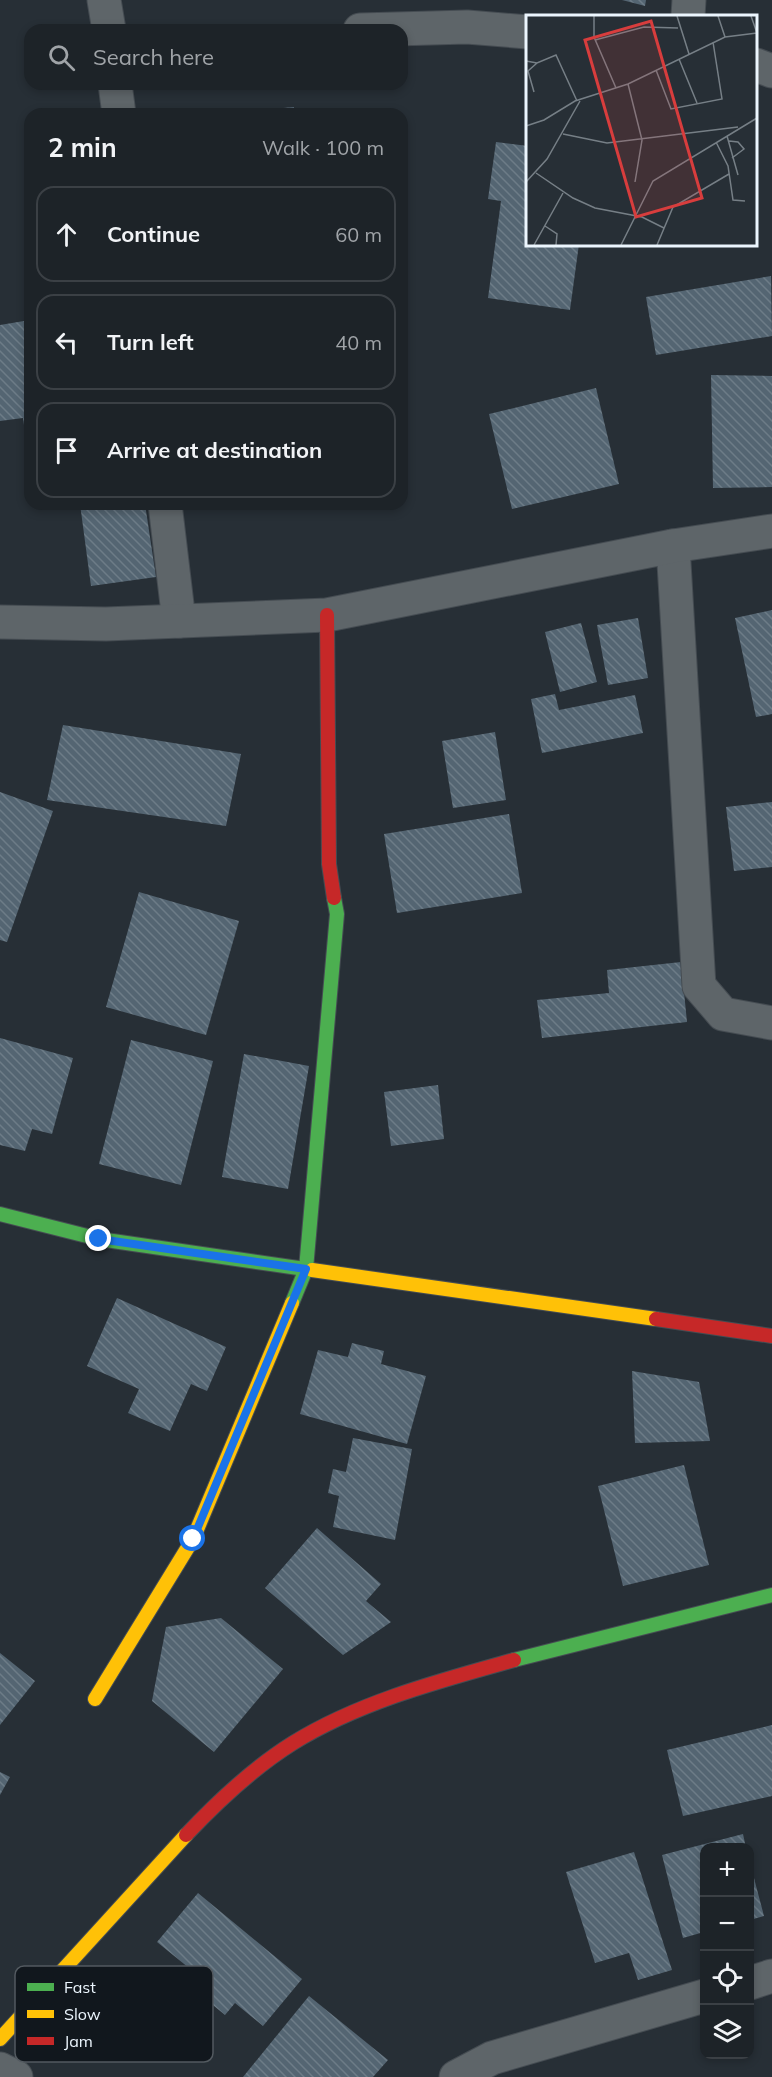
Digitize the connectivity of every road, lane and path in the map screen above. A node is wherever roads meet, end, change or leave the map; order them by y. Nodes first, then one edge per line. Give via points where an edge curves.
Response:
1 (104, 0) edge
2 (689, 0) edge
3 (470, 14) edge
4 (688, 15) edge
5 (108, 24) edge
6 (401, 24) edge
7 (526, 31) edge
8 (757, 65) edge
9 (772, 71) edge
10 (116, 90) edge
11 (118, 108) edge
12 (166, 510) edge
13 (772, 531) edge
14 (673, 546) junction
15 (327, 615) junction
16 (179, 621) junction
17 (0, 622) edge
18 (772, 1023) edge
19 (0, 1214) edge
20 (306, 1269) junction
21 (772, 1336) edge
22 (772, 1595) edge
23 (95, 1700) dead end
24 (67, 1966) edge
25 (772, 1976) edge
26 (754, 1982) edge
27 (700, 1997) edge
28 (15, 2023) edge
29 (0, 2039) edge
30 (0, 2069) edge
31 (16, 2077) edge
32 (456, 2077) edge

1 - 5 street
2 - 4 street
3 - 6 street
3 - 7 street
8 - 9 street
10 - 11 street
12 - 16 street
13 - 14 street
14 - 15 street
14 - 18 street via 699,986 723,1014
15 - 16 street
15 - 20 street via 329,864 337,914
16 - 17 street
19 - 20 street via 99,1239
20 - 21 street
20 - 23 street via 193,1539
22 - 24 street via 441,1680 364,1708 292,1743 219,1799
25 - 26 street
27 - 32 street via 492,2058
28 - 29 street
30 - 31 street

